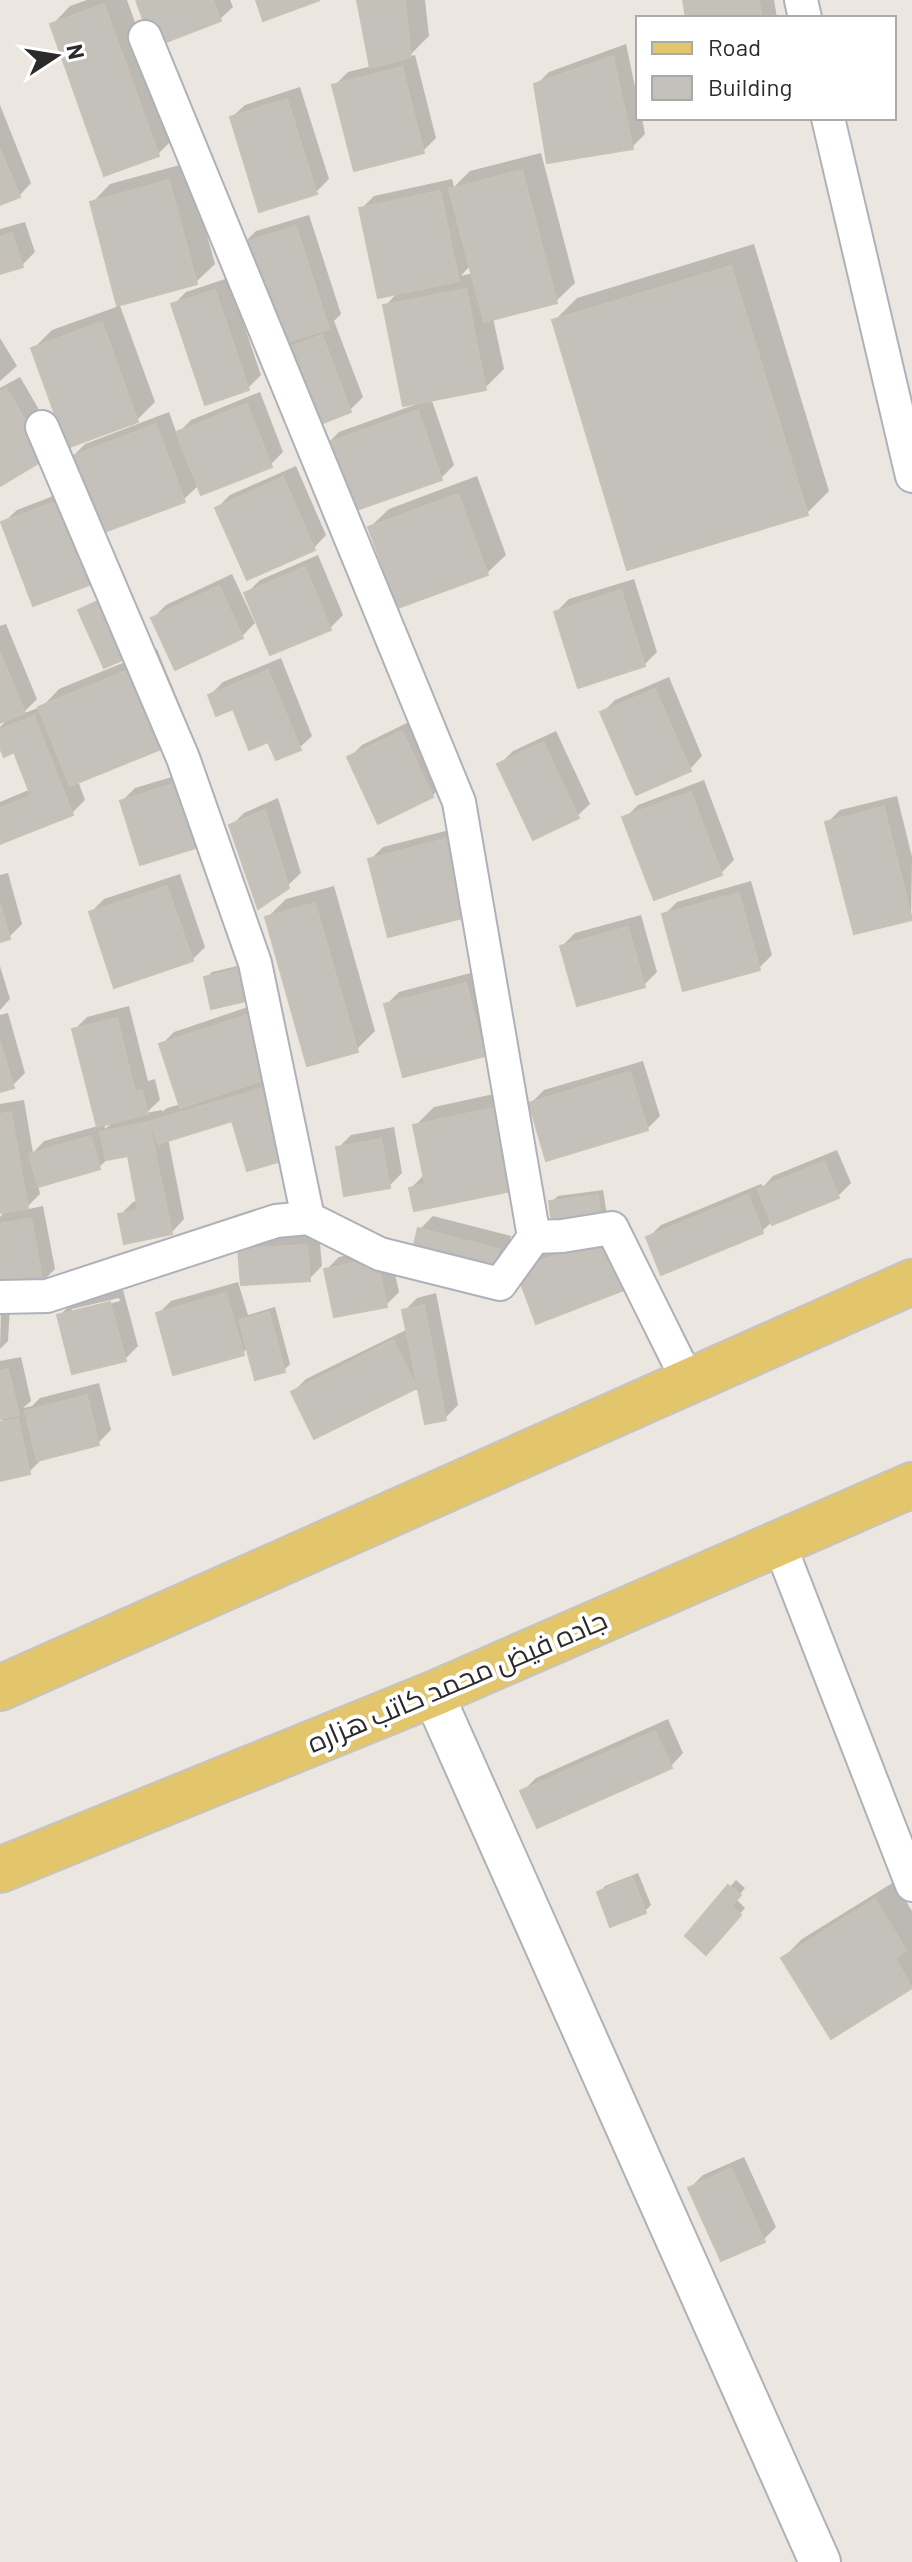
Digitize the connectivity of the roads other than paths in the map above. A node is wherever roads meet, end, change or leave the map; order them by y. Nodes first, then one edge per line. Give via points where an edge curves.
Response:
1 (145, 37) dead end
2 (828, 120) edge
3 (42, 427) dead end
4 (912, 476) edge
5 (308, 1218) junction
6 (534, 1237) junction
7 (912, 1282) edge
8 (0, 1297) edge
9 (689, 1383) junction
10 (912, 1485) edge
11 (779, 1543) junction
12 (0, 1688) edge
13 (433, 1694) junction
14 (0, 1870) edge
15 (912, 1885) edge
16 (820, 2562) edge

1 - 6 street via 459,802
2 - 4 street
3 - 5 street via 183,758 255,963
5 - 6 street via 380,1254 500,1284
5 - 8 street via 276,1221 47,1296
6 - 9 street via 612,1228
7 - 9 main road
9 - 12 main road
10 - 11 main road, جاده فیض محمد کاتب هزاره
11 - 13 main road, جاده فیض محمد کاتب هزاره
11 - 15 street
13 - 14 main road, جاده فیض محمد کاتب هزاره
13 - 16 street

